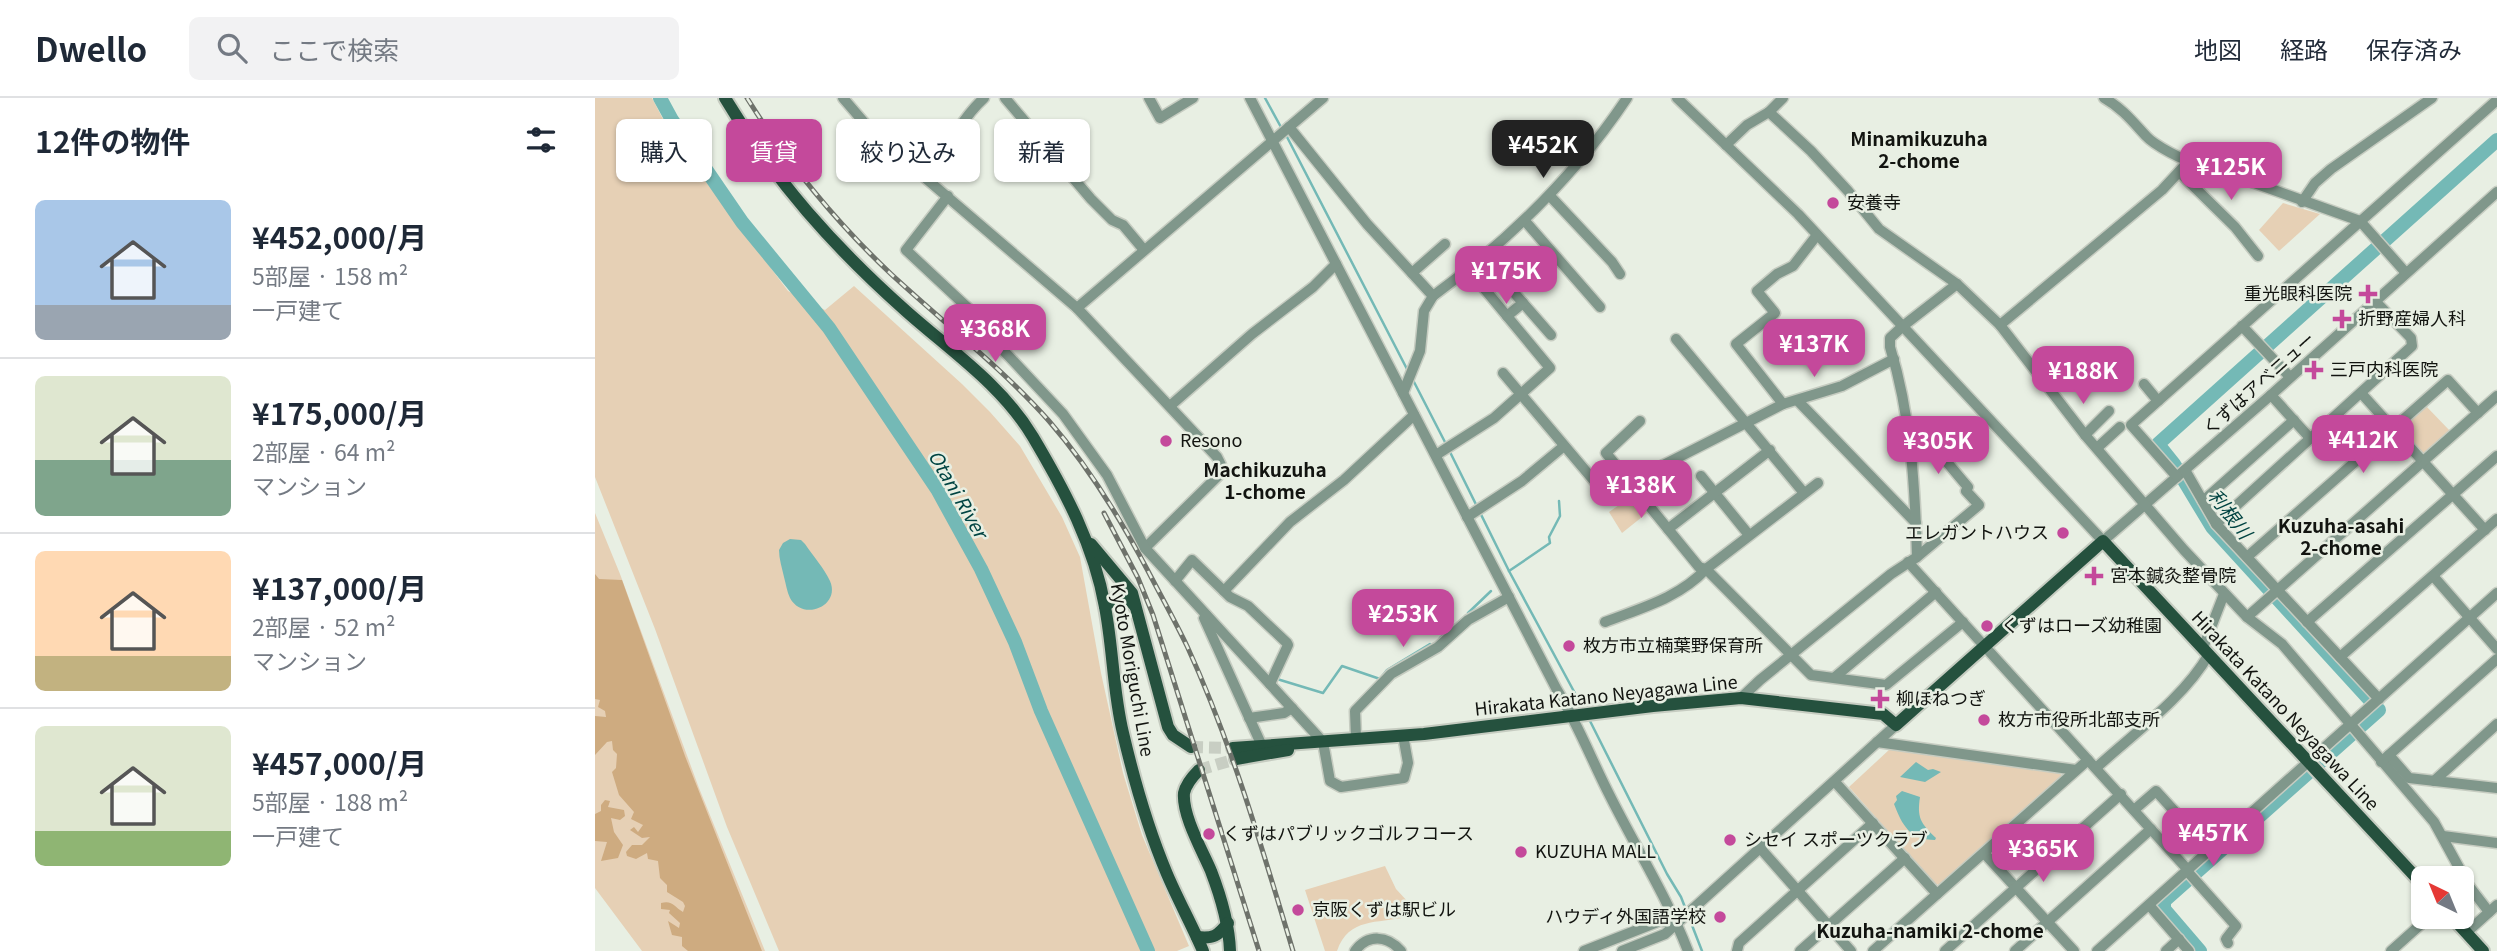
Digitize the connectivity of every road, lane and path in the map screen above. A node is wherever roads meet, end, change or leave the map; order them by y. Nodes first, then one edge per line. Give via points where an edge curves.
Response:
1 (725, 98) edge
2 (843, 98) edge
3 (984, 98) edge
4 (1005, 98) edge
5 (1149, 98) edge
6 (1193, 98) edge
7 (1250, 98) edge
8 (1323, 98) edge
9 (1627, 98) edge
10 (1677, 98) edge
11 (1783, 98) edge
12 (2432, 98) edge
13 (2112, 100) edge
14 (2497, 100) edge
15 (1769, 112) junction
16 (861, 119) edge
17 (966, 119) edge
18 (1289, 127) junction
19 (1273, 140) junction
20 (1726, 145) junction
21 (2188, 162) junction
22 (2179, 172) junction
23 (931, 182) edge
24 (948, 196) junction
25 (1550, 196) junction
26 (2493, 196) edge
27 (2302, 202) junction
28 (2497, 208) edge
29 (1525, 221) junction
30 (2360, 221) junction
31 (1818, 235) junction
32 (1445, 244) dead end
33 (1145, 250) junction
34 (2258, 256) dead end
35 (1483, 257) junction
36 (1336, 264) junction
37 (1468, 269) junction
38 (1412, 273) junction
39 (2406, 273) junction
40 (1620, 274) dead end
41 (1957, 285) junction
42 (1433, 296) junction
43 (2375, 301) junction
44 (1523, 303) junction
45 (1600, 307) dead end
46 (1077, 308) junction
47 (1507, 316) junction
48 (2000, 325) junction
49 (1903, 326) junction
50 (2242, 326) junction
51 (1551, 335) dead end
52 (1676, 338) dead end
53 (1894, 359) junction
54 (1503, 373) dead end
55 (2290, 377) junction
56 (2144, 384) dead end
57 (1403, 393) junction
58 (2361, 393) junction
59 (1521, 394) junction
60 (2271, 395) junction
61 (2497, 396) edge
62 (1798, 401) junction
63 (2158, 401) junction
64 (1783, 404) junction
65 (1170, 406) junction
66 (2109, 411) dead end
67 (2477, 413) junction
68 (1414, 415) junction
69 (2294, 420) junction
70 (1640, 421) dead end
71 (1747, 422) junction
72 (2120, 427) dead end
73 (2393, 428) junction
74 (1908, 430) junction
75 (2085, 435) junction
76 (2309, 437) junction
77 (1969, 438) dead end
78 (1564, 446) junction
79 (2097, 448) junction
80 (1770, 450) junction
81 (1436, 455) junction
82 (2497, 456) edge
83 (2422, 460) junction
84 (1945, 461) junction
85 (2181, 473) junction
86 (1701, 476) dead end
87 (1630, 482) junction
88 (1818, 483) dead end
89 (1601, 489) dead end
90 (1715, 493) junction
91 (1804, 493) junction
92 (2453, 495) junction
93 (2203, 501) junction
94 (2146, 504) junction
95 (1467, 517) junction
96 (2497, 519) edge
97 (1916, 523) junction
98 (2216, 524) junction
99 (1668, 530) junction
100 (2485, 530) junction
101 (1084, 531) junction
102 (1749, 535) junction
103 (2102, 541) junction
104 (1145, 548) junction
105 (2247, 557) junction
106 (1913, 559) junction
107 (1706, 569) junction
108 (2434, 577) junction
109 (1175, 581) junction
110 (2277, 590) junction
111 (1224, 591) junction
112 (1936, 592) junction
113 (2497, 593) edge
114 (2224, 594) junction
115 (1509, 597) junction
116 (1105, 606) junction
117 (1136, 606) junction
118 (1206, 614) junction
119 (2247, 617) junction
120 (2469, 618) junction
121 (1605, 622) dead end
122 (1963, 622) junction
123 (2307, 622) junction
124 (1985, 646) junction
125 (2497, 649) edge
126 (2206, 651) junction
127 (1792, 655) junction
128 (2340, 657) junction
129 (2497, 659) edge
130 (1835, 677) junction
131 (1270, 684) junction
132 (1741, 698) junction
133 (2379, 699) junction
134 (1292, 708) junction
135 (1573, 716) junction
136 (1249, 718) junction
137 (2350, 723) junction
138 (2497, 724) edge
139 (1896, 725) junction
140 (1403, 735) junction
141 (1356, 738) junction
142 (1323, 742) junction
143 (1877, 742) junction
144 (1262, 746) junction
145 (1191, 747) tunnel mouth
146 (2385, 759) junction
147 (2092, 764) junction
148 (2313, 766) junction
149 (1199, 770) dead end
150 (2076, 770) junction
151 (2434, 780) junction
152 (1835, 782) junction
153 (2494, 785) edge
154 (2121, 794) junction
155 (2134, 810) junction
156 (1873, 823) junction
157 (2151, 829) junction
158 (2443, 836) junction
159 (2497, 843) edge
160 (1760, 848) junction
161 (2210, 850) junction
162 (1984, 853) junction
163 (1905, 858) junction
164 (2411, 872) edge
165 (2190, 873) junction
166 (2015, 887) junction
167 (1797, 890) junction
168 (1937, 894) junction
169 (2149, 905) junction
170 (2493, 909) edge
171 (2047, 922) junction
172 (1228, 923) junction
173 (1677, 923) junction
174 (1829, 926) junction
175 (2415, 929) edge
176 (2462, 929) edge
177 (2466, 933) junction
178 (1197, 937) junction
179 (2179, 939) junction
180 (2228, 943) dead end
181 (1203, 951) edge
182 (1230, 951) edge
183 (1355, 951) edge
184 (1401, 951) edge
185 (1584, 951) edge
186 (1622, 951) edge
187 (1688, 951) edge
188 (1737, 951) edge
189 (1800, 951) edge
190 (1851, 951) edge
191 (1873, 951) edge
192 (1945, 951) edge
193 (2015, 951) edge
194 (2074, 951) edge
195 (2097, 951) edge
196 (2166, 951) edge
197 (2189, 951) edge
198 (2391, 951) edge
199 (2483, 951) edge

1 - 101 main road, Kyoto Moriguchi Line via 788,191 828,235 1003,397 1031,433
2 - 16 street
3 - 17 street
4 - 33 street via 1091,199
5 - 6 street via 1160,118
7 - 19 street
8 - 18 street
9 - 25 street
10 - 20 street
11 - 15 street
12 - 27 street via 2331,169
13 - 21 street via 2148,139
14 - 30 street
15 - 20 street
15 - 41 street via 1848,191 1878,229
18 - 19 street
18 - 38 street
19 - 33 street
19 - 36 street
20 - 31 street
21 - 22 street
21 - 27 street
22 - 34 street
22 - 48 street
23 - 24 street
24 - 46 street
24 - 104 street via 907,250 968,308 963,313 1063,414 1108,475
25 - 29 street
25 - 40 street
26 - 28 street
26 - 39 street, くずはアベニュー
27 - 30 street
29 - 35 street
29 - 45 street
30 - 39 street
30 - 50 street
31 - 49 street
31 - 64 street via 1793,266 1757,291 1775,313 1736,344
32 - 38 street
33 - 46 street
35 - 37 street
35 - 44 street
36 - 57 street
36 - 65 street
37 - 42 street
37 - 47 street
38 - 42 street
39 - 43 street, くずはアベニュー
41 - 48 street
41 - 49 street
42 - 57 street via 1424,312 1420,351
43 - 55 street, くずはアベニュー
43 - 58 street via 2411,338 2411,346
44 - 47 street
44 - 51 street
46 - 65 street
47 - 59 street via 1550,368
48 - 75 street
49 - 53 street via 1891,338
49 - 103 street
50 - 55 street
50 - 63 street
52 - 71 street
53 - 62 street via 1842,386
53 - 74 street
54 - 59 street
55 - 60 street, くずはアベニュー
56 - 63 street
57 - 68 street
58 - 73 street
58 - 76 street
59 - 78 street
59 - 81 street via 1494,418
60 - 69 street
60 - 85 street, くずはアベニュー
61 - 67 street
62 - 64 street
62 - 97 street
63 - 85 street via 2131,425
64 - 71 street
65 - 104 street via 1221,465 1219,475
66 - 75 street
67 - 73 street via 2448,380
67 - 83 street
68 - 81 street
68 - 111 street via 1290,522
69 - 76 street
69 - 93 street
70 - 87 street via 1606,453
71 - 80 street
71 - 87 street
72 - 79 street
73 - 83 street
73 - 105 street
74 - 84 street via 1919,434
74 - 97 street
75 - 79 street
76 - 98 street
77 - 84 street
78 - 89 street
78 - 95 street
79 - 94 street
80 - 90 street
80 - 91 street
81 - 95 street
82 - 92 street
83 - 92 street
83 - 110 street
84 - 106 street via 1979,505
85 - 93 street
85 - 94 street, くずはアベニュー
86 - 90 street
87 - 99 street
88 - 91 street
90 - 99 street
90 - 102 street
91 - 102 street
92 - 100 street
92 - 123 street
93 - 98 street
94 - 103 street, くずはアベニュー
94 - 114 street
95 - 115 street
96 - 100 street
97 - 106 street
98 - 105 street
99 - 107 street via 1699,567
100 - 108 street
101 - 116 main road, Kyoto Moriguchi Line
101 - 117 main road via 1132,593
102 - 107 street
103 - 124 main road
103 - 126 main road, Hirakata Katano Neyagawa Line
104 - 109 street
105 - 110 street
106 - 112 street
106 - 127 street
107 - 121 street via 1672,595
107 - 127 street
108 - 120 street
108 - 128 street
109 - 111 street via 1192,560
109 - 118 street
110 - 119 street
110 - 123 street
111 - 131 street via 1248,606 1287,643
112 - 122 street
112 - 130 street
113 - 120 street
114 - 119 street
114 - 126 street
115 - 135 street
115 - 141 street via 1391,674 1355,711
116 - 117 main road via 1117,597
116 - 178 main road, Kyoto Moriguchi Line via 1126,743 1157,849
117 - 145 main road via 1168,727 1173,736
118 - 131 street
118 - 136 street via 1212,639
119 - 137 street via 2282,644
120 - 125 street
120 - 133 street
122 - 124 street
122 - 130 street via 1886,685
123 - 128 street
124 - 139 main road
124 - 147 street
126 - 147 street via 2201,669 2176,694
126 - 148 main road, Hirakata Katano Neyagawa Line
127 - 130 street via 1811,675
127 - 132 street
128 - 133 street
129 - 146 street
131 - 134 street
132 - 135 main road, Hirakata Katano Neyagawa Line
132 - 139 main road, Hirakata Katano Neyagawa Line via 1883,714
133 - 137 street
134 - 136 street
134 - 142 street
135 - 140 main road, Hirakata Katano Neyagawa Line
135 - 173 street
136 - 144 street
137 - 146 street
137 - 148 street
138 - 151 street
139 - 143 street
140 - 141 main road, Hirakata Katano Neyagawa Line
140 - 142 street via 1408,763 1403,778 1341,787 1330,781
141 - 142 main road, Hirakata Katano Neyagawa Line
142 - 144 main road, Hirakata Katano Neyagawa Line
142 - 144 main road, Hirakata Katano Neyagawa Line via 1269,754 1235,754
143 - 150 street
143 - 152 street
146 - 151 street via 2409,778
146 - 158 street
147 - 150 street
147 - 154 street
148 - 161 street
148 - 164 main road, Hirakata Katano Neyagawa Line
149 - 172 main road via 1184,791 1186,808
150 - 162 street
151 - 153 street
152 - 156 street
152 - 160 street
154 - 155 street
154 - 166 street
155 - 157 street
155 - 161 street via 2156,791
156 - 163 street
156 - 167 street
157 - 165 street
157 - 171 street
158 - 159 street
158 - 170 street via 2469,886
160 - 167 street
160 - 173 street
161 - 165 street
162 - 166 street
162 - 168 street
163 - 168 street
163 - 174 street
165 - 169 street
165 - 180 street via 2237,926 2226,939
166 - 171 street
166 - 192 street
167 - 174 street
167 - 188 street via 1739,943
168 - 191 street
169 - 179 street
169 - 195 street
170 - 177 street
171 - 193 street
171 - 194 street
172 - 178 main road via 1219,935
172 - 182 main road
173 - 185 street via 1660,921
173 - 186 street via 1665,934
173 - 187 street
174 - 189 street
174 - 190 street
175 - 198 street
176 - 177 main road
177 - 199 main road
178 - 181 main road, Kyoto Moriguchi Line
179 - 196 street
179 - 197 street
183 - 184 street via 1375,938 1385,939

